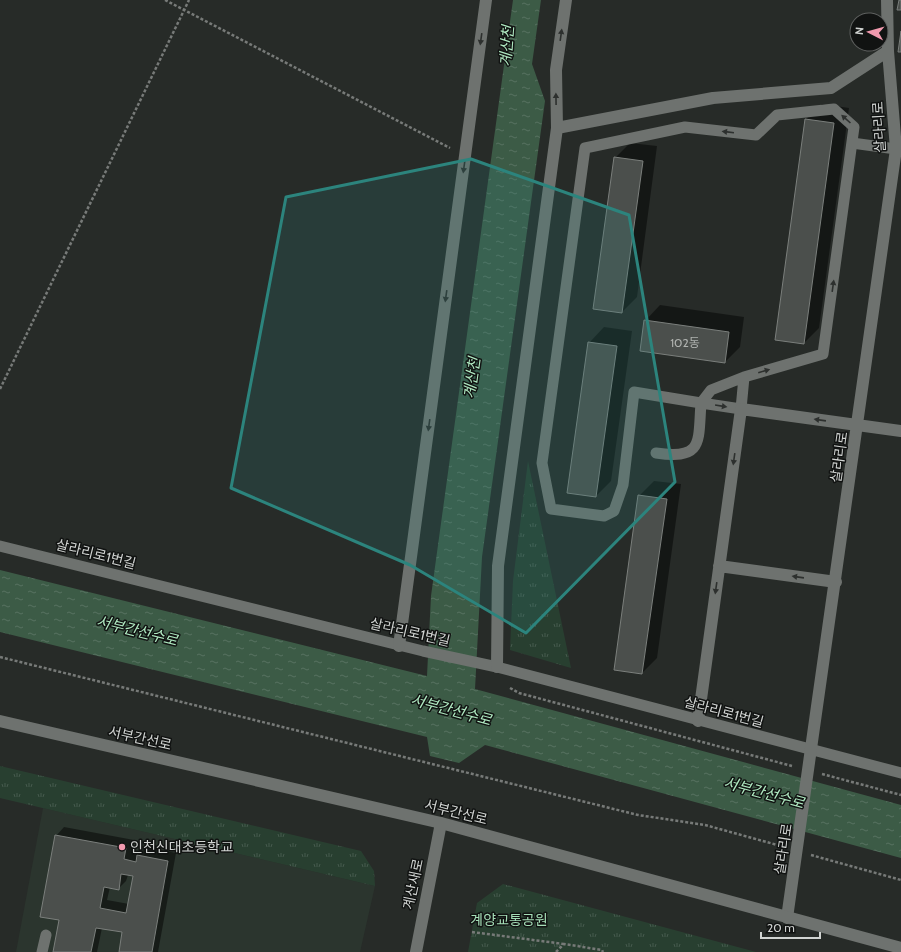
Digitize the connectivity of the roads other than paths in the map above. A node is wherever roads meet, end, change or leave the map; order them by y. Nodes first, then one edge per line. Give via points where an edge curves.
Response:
1 (486, 0) edge
2 (566, 0) edge
3 (887, 0) edge
4 (887, 12) edge
5 (886, 52) edge
6 (888, 52) edge
7 (556, 128) junction
8 (852, 143) junction
9 (899, 149) edge
10 (744, 377) junction
11 (702, 403) junction
12 (741, 409) junction
13 (858, 425) junction
14 (901, 431) edge
15 (656, 453) dead end
16 (0, 546) edge
17 (719, 566) junction
18 (836, 582) junction
19 (399, 646) junction
20 (497, 667) junction
21 (0, 721) edge
22 (698, 721) junction
23 (812, 751) junction
24 (901, 773) edge
25 (441, 823) junction
26 (788, 918) junction
27 (46, 935) dead end
28 (901, 948) edge
29 (42, 952) edge
30 (416, 952) edge

1 -> 19 street
7 -> 2 street via 556,70
3 - 4 street, 살라리로
5 - 7 street via 831,88 713,98
6 - 9 street, 살라리로
7 - 20 street via 498,566
8 - 9 lane
10 -> 8 lane via 823,354
8 -> 11 lane via 854,127 834,109 777,115 756,135 686,127 585,148 542,463 551,509 604,516 614,511 622,489 634,392
9 - 13 street, 살라리로
10 - 11 lane via 711,390
10 - 12 lane
11 -> 12 lane
11 - 15 lane via 698,443 689,452 676,456
13 -> 12 street
12 -> 17 street
13 - 14 street
13 - 18 street, 살라리로
16 - 19 lane, 살라리로1번길
18 -> 17 street
17 -> 22 street
18 - 23 street, 살라리로
19 - 20 lane, 살라리로1번길
20 - 22 lane, 살라리로1번길
21 - 25 street, 서부간선로
22 - 23 lane, 살라리로1번길
23 - 24 lane, 살라리로1번길
23 - 26 street, 살라리로 via 814,768 798,848
25 - 26 street, 서부간선로
25 - 30 street, 계산새로
26 - 28 street, 서부간선로
27 - 29 lane

